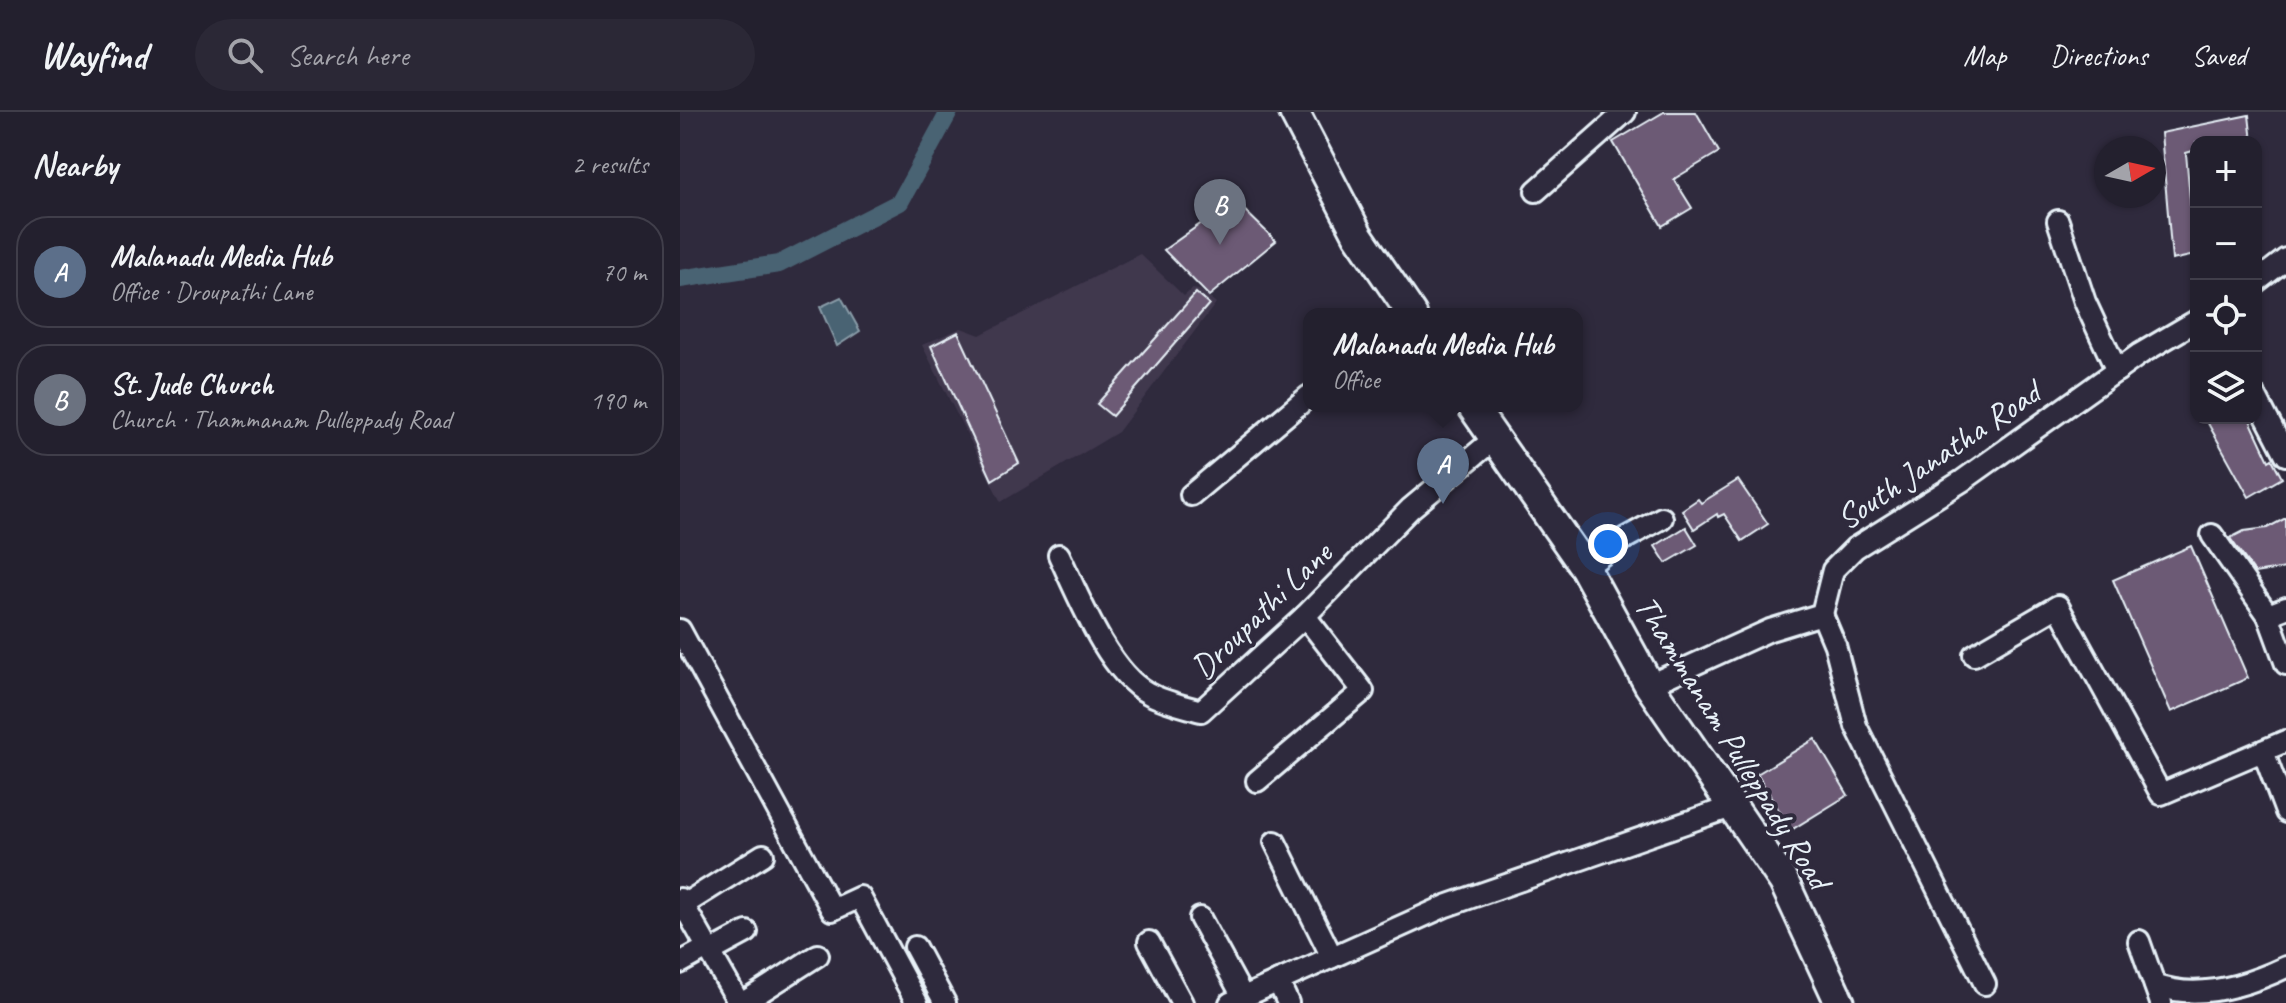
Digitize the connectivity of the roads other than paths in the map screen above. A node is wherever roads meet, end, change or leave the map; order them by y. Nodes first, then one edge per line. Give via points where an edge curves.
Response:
1 (1294, 112) edge
2 (1625, 112) edge
3 (1536, 191) dead end
4 (2058, 221) dead end
5 (2286, 259) edge
6 (2259, 280) edge
7 (1406, 308) edge
8 (2190, 325) edge
9 (2117, 371) junction
10 (1303, 401) edge
11 (2262, 409) edge
12 (1476, 412) edge
13 (1494, 439) junction
14 (2286, 455) edge
15 (1191, 495) dead end
16 (1662, 518) dead end
17 (2212, 535) dead end
18 (1059, 555) dead end
19 (1585, 568) junction
20 (2277, 611) edge
21 (1822, 614) junction
22 (1305, 616) junction
23 (680, 630) edge
24 (1974, 655) dead end
25 (2286, 664) edge
26 (1649, 685) junction
27 (2286, 741) edge
28 (2263, 751) junction
29 (1257, 781) dead end
30 (1734, 806) junction
31 (2286, 812) edge
32 (1275, 842) dead end
33 (763, 855) dead end
34 (681, 904) edge
35 (1200, 918) dead end
36 (747, 932) dead end
37 (2139, 941) dead end
38 (1149, 942) dead end
39 (915, 947) dead end
40 (709, 950) junction
41 (818, 955) dead end
42 (1332, 957) junction
43 (680, 963) edge
44 (2286, 967) edge
45 (1278, 981) junction
46 (1985, 984) dead end
47 (2158, 994) edge
48 (1236, 1000) edge
49 (733, 1001) edge
50 (917, 1003) edge
51 (945, 1003) edge
52 (1182, 1003) edge
53 (1288, 1003) edge
54 (1840, 1003) edge

1 - 7 main road via 1358,235
2 - 3 street
4 - 9 street via 2085,302
5 - 6 street
8 - 9 street, South Janatha Road
9 - 21 street, South Janatha Road via 1962,481 1855,548 1833,570
10 - 15 street
11 - 14 street
12 - 13 main road, Thammanam Pulleppady Road
13 - 19 main road, Thammanam Pulleppady Road
13 - 22 street, Droupathi Lane via 1410,509
16 - 19 street
17 - 20 street
18 - 22 street, Droupathi Lane via 1099,639 1122,668 1147,693 1201,711
19 - 26 main road, Thammanam Pulleppady Road
20 - 25 street
21 - 26 street via 1770,630
21 - 46 street via 1856,726
22 - 29 street via 1363,691
23 - 50 street via 832,910 860,897
24 - 28 street via 2058,606 2161,794
26 - 30 main road, Thammanam Pulleppady Road
27 - 28 street
28 - 31 street
30 - 42 street via 1446,906
30 - 54 main road, Thammanam Pulleppady Road via 1784,882
32 - 42 street
33 - 34 street
34 - 40 street
35 - 48 street
36 - 40 street
37 - 47 street
38 - 52 street
39 - 51 street
40 - 43 street
40 - 49 street
41 - 49 street
42 - 45 street
44 - 47 street via 2240,985
45 - 48 street
45 - 53 street

